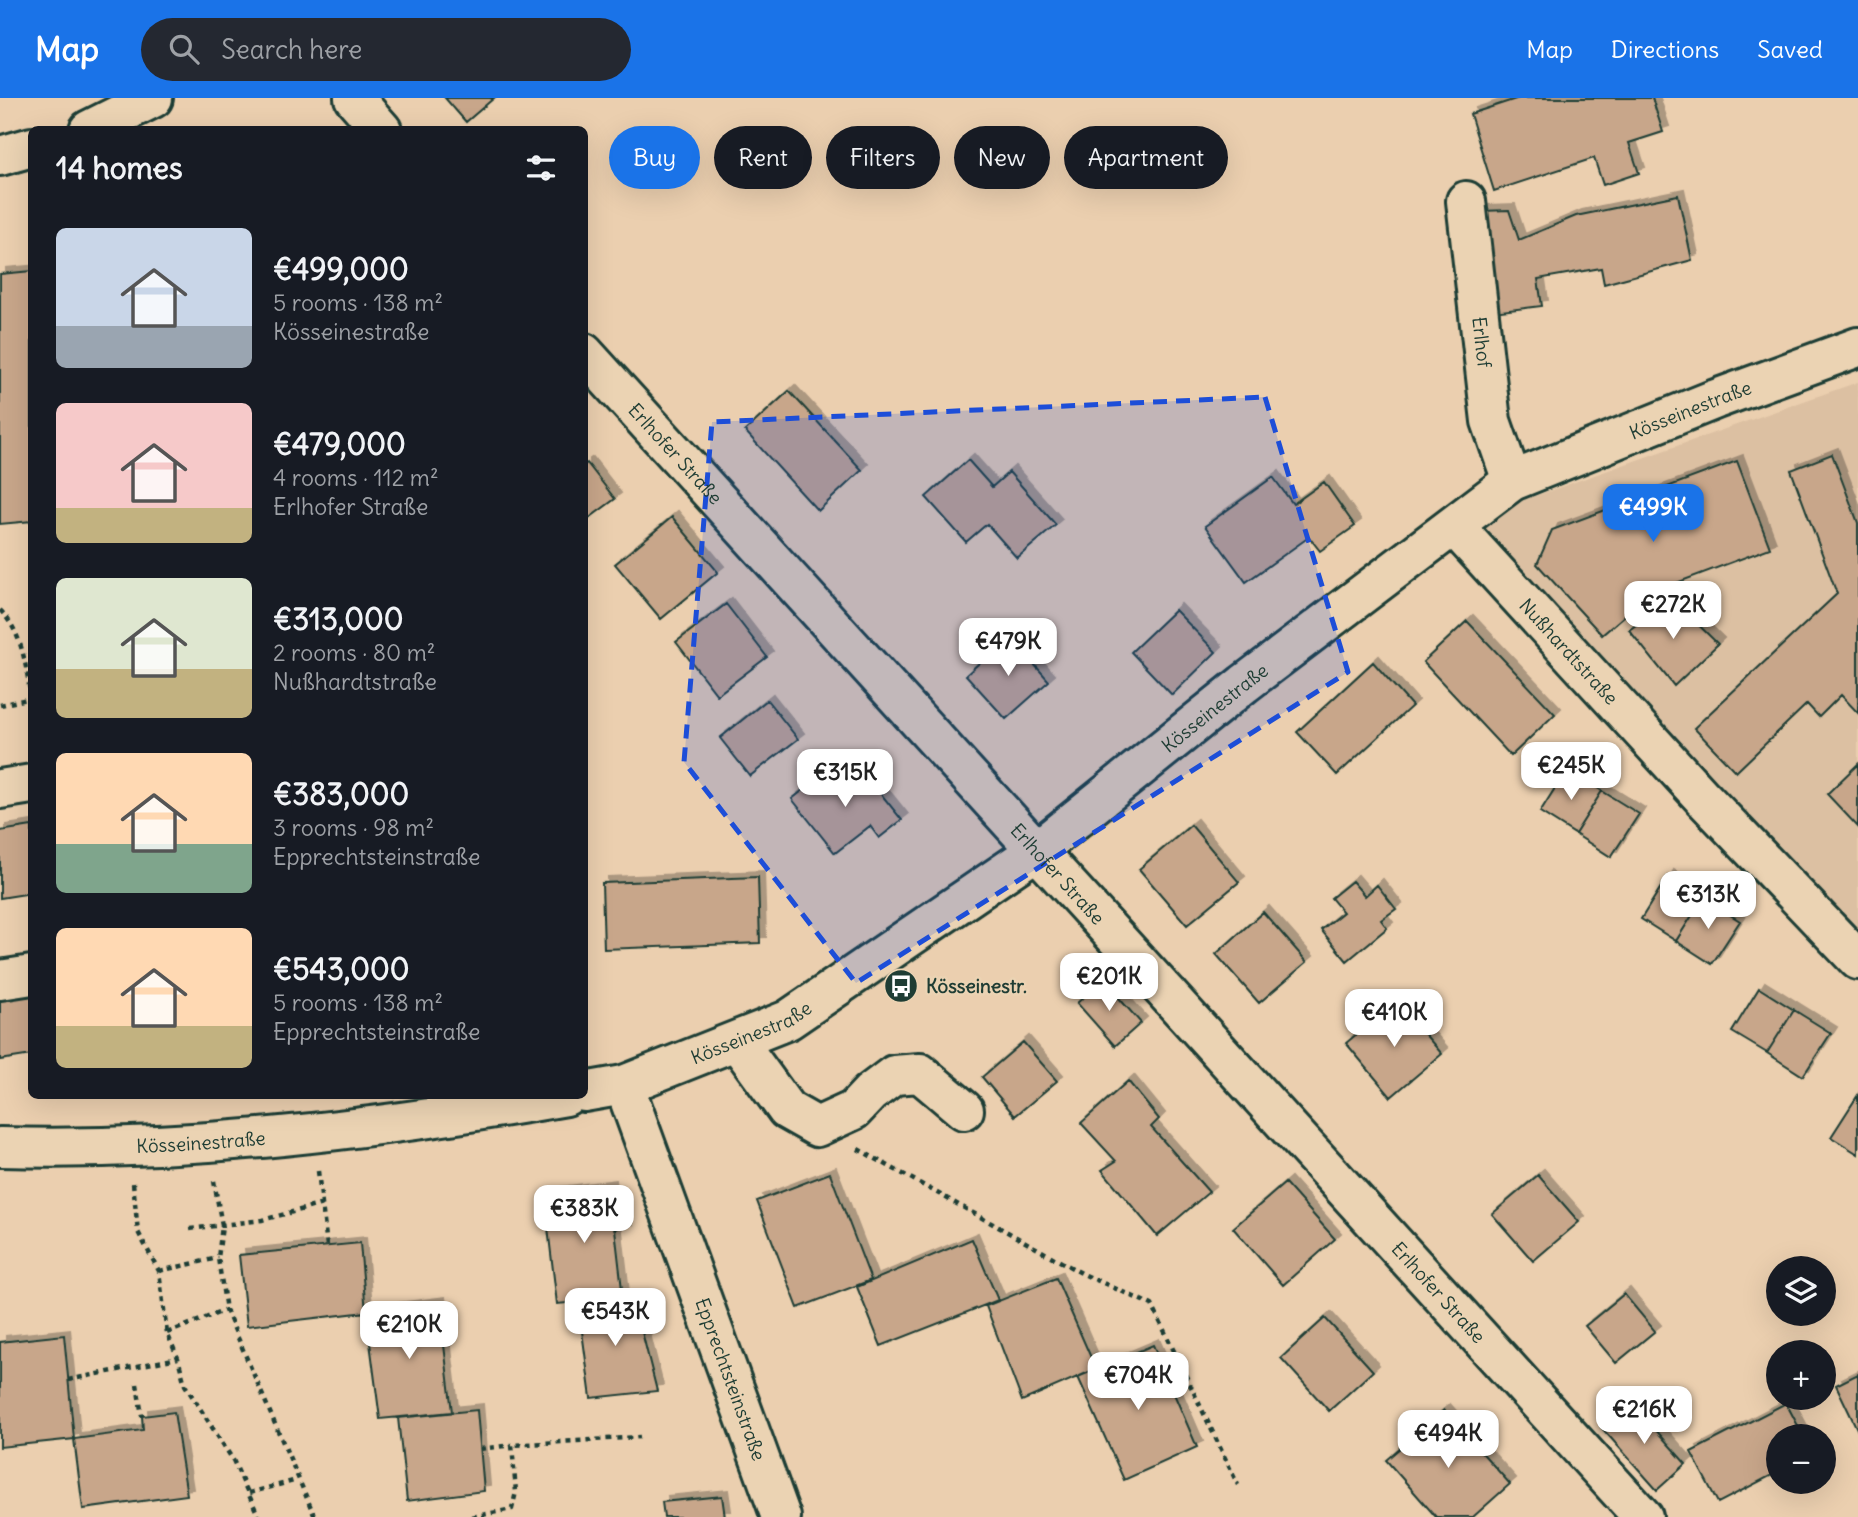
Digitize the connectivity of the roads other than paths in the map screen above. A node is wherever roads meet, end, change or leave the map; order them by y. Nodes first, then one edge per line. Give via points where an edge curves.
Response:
1 (153, 98) edge
2 (354, 98) edge
3 (97, 126) edge
4 (378, 126) edge
5 (28, 148) edge
6 (0, 156) edge
7 (1466, 201) dead end
8 (1858, 347) edge
9 (588, 356) edge
10 (1512, 481) junction
11 (1454, 526) junction
12 (28, 785) edge
13 (0, 789) edge
14 (1036, 851) junction
15 (1858, 960) edge
16 (28, 976) edge
17 (0, 980) edge
18 (737, 1041) junction
19 (624, 1085) junction
20 (588, 1091) edge
21 (528, 1099) edge
22 (412, 1108) edge
23 (964, 1110) dead end
24 (0, 1147) edge
25 (781, 1517) edge
26 (1643, 1517) edge

1 - 3 street
2 - 4 street
5 - 6 street
7 - 10 street, Erlhof via 1491,421
8 - 10 street, Kösseinestraße
9 - 14 street, Erlhofer Straße
10 - 11 street, Kösseinestraße
11 - 14 street, Kösseinestraße via 1244,684
11 - 15 street, Nußhardtstraße
12 - 13 street
14 - 18 street, Kösseinestraße via 788,1020
14 - 26 street, Erlhofer Straße
16 - 17 street
18 - 19 street, Kösseinestraße
18 - 23 street via 787,1110 817,1127 854,1110 894,1075 920,1073
19 - 20 street, Kösseinestraße
19 - 25 street, Epprechtsteinstraße
21 - 22 street, Kösseinestraße
22 - 24 street, Kösseinestraße via 208,1143

